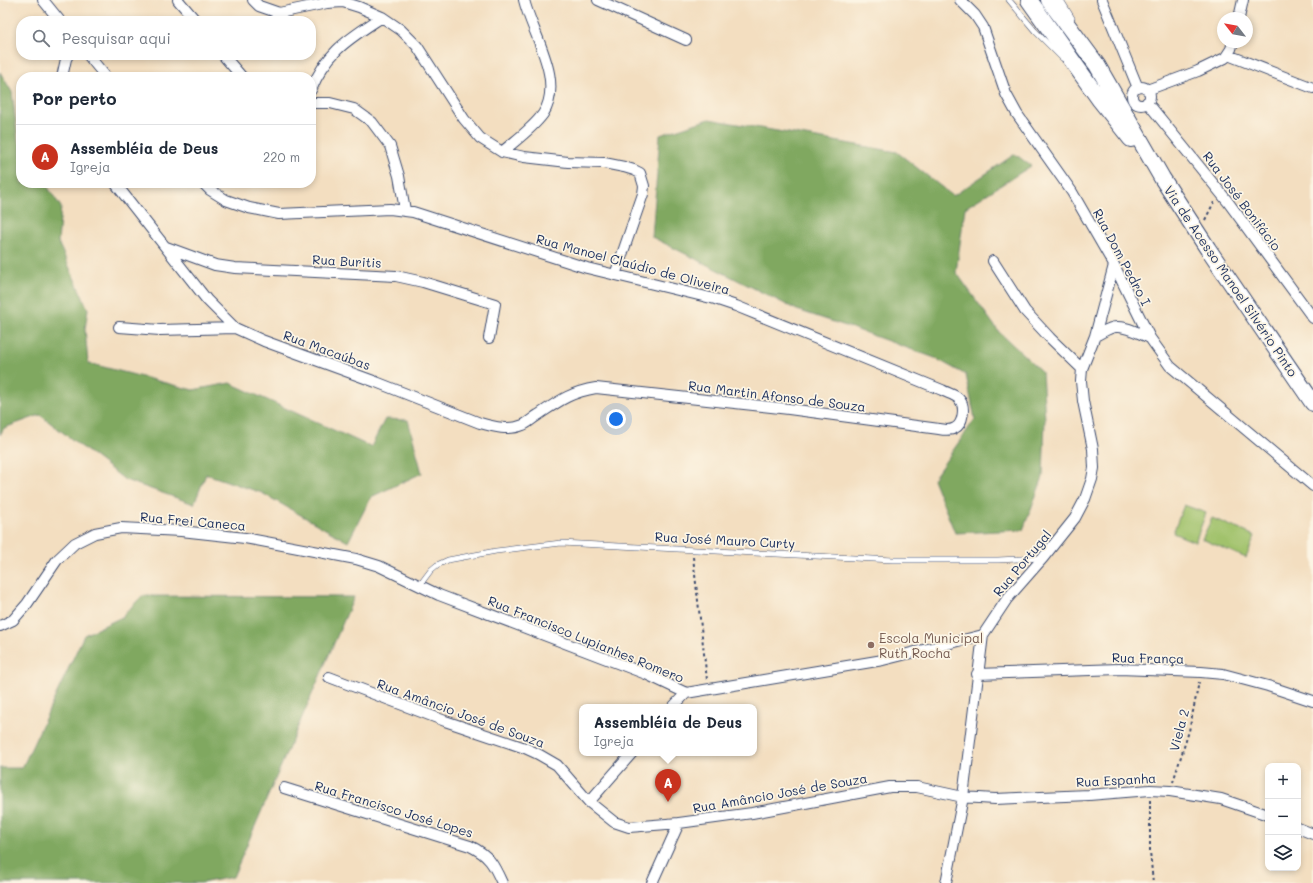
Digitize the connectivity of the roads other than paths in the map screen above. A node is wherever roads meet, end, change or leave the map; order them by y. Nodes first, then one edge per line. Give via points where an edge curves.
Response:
1 (43, 0) edge
2 (178, 0) edge
3 (253, 0) edge
4 (524, 0) edge
5 (598, 0) edge
6 (960, 0) edge
7 (1009, 0) edge
8 (1029, 0) edge
9 (1049, 0) edge
10 (1061, 0) edge
11 (1102, 0) edge
12 (1244, 0) edge
13 (1241, 12) edge
14 (56, 16) edge
15 (192, 16) edge
16 (382, 16) junction
17 (686, 40) dead end
18 (1231, 48) edge
19 (1228, 55) junction
20 (66, 60) edge
21 (92, 60) edge
22 (228, 60) edge
23 (1097, 65) junction
24 (63, 72) edge
25 (102, 72) edge
26 (238, 72) edge
27 (1082, 75) junction
28 (316, 79) edge
29 (1313, 88) edge
30 (1139, 90) junction
31 (1107, 97) junction
32 (316, 103) edge
33 (1136, 105) junction
34 (502, 152) junction
35 (1162, 178) junction
36 (119, 188) edge
37 (208, 188) edge
38 (405, 210) junction
39 (164, 246) junction
40 (993, 261) dead end
41 (1114, 265) junction
42 (615, 275) junction
43 (1313, 318) edge
44 (119, 327) dead end
45 (235, 328) junction
46 (1095, 336) junction
47 (489, 338) dead end
48 (1150, 338) junction
49 (1082, 369) junction
50 (582, 390) joint
51 (1313, 403) edge
52 (962, 417) joint
53 (1313, 486) edge
54 (1043, 558) junction
55 (418, 586) junction
56 (0, 626) edge
57 (983, 635) junction
58 (977, 674) junction
59 (329, 677) dead end
60 (686, 693) junction
61 (1313, 702) edge
62 (676, 704) edge
63 (629, 756) edge
64 (284, 788) dead end
65 (963, 797) junction
66 (589, 802) junction
67 (1265, 814) edge
68 (679, 823) junction
69 (1301, 829) edge
70 (1313, 834) edge
71 (502, 883) edge
72 (652, 883) edge
73 (946, 883) edge

1 - 14 street
2 - 15 street
3 - 16 street via 259,6 279,13 343,2
4 - 34 street via 549,69 550,97 543,113 534,124
5 - 17 street
6 - 41 street, Rua Dom Pedro I via 983,27 1006,94 1017,114 1072,192
7 - 27 lane, Via de Acesso Manoel Silvério Pinto via 1045,41
8 - 27 main road, Via de Acesso Manoel Silvério Pinto
9 - 23 main road, Via de Acesso Manoel Silvério Pinto
10 - 23 lane, Via de Acesso Manoel Silvério Pinto
11 - 30 street
12 - 13 street
16 - 28 street via 347,40 331,55
16 - 34 street via 417,46 464,119 480,138
18 - 19 street
19 - 29 street
19 - 30 street via 1198,71
20 - 24 street
21 - 25 street
22 - 26 street
23 - 31 main road, Via de Acesso Manoel Silvério Pinto
27 - 31 main road, Via de Acesso Manoel Silvério Pinto
30 - 31 street
30 - 33 street, Rua José Bonifácio via 1132,98
30 - 33 street via 1150,95
31 - 33 main road, Via de Acesso Manoel Silvério Pinto
31 - 35 main road, Via de Acesso Manoel Silvério Pinto
32 - 38 street via 330,103 354,109 372,122 390,146
33 - 35 main road, Via de Acesso Manoel Silvério Pinto
33 - 43 street, Rua José Bonifácio via 1219,191
34 - 42 street via 524,157 604,164 640,173 643,178 643,194
35 - 51 main road, Via de Acesso Manoel Silvério Pinto
36 - 39 street, Rua Macaúbas
37 - 38 street, Rua Manoel Claúdio de Oliveira via 226,200 279,214
38 - 42 street, Rua Manoel Claúdio de Oliveira
39 - 45 street, Rua Macaúbas via 207,300
39 - 47 street, Rua Buritis via 215,265 235,268 390,276 423,282 495,304
40 - 49 street via 1025,311
41 - 46 street, Rua Portugal
41 - 48 street, Rua Dom Pedro I
42 - 52 street, Rua Manoel Claúdio de Oliveira via 736,306 896,371 959,399 963,407
44 - 45 street via 160,330
45 - 50 street, Rua Macaúbas via 496,428 523,425 563,398
46 - 48 street via 1116,327
46 - 49 street, Rua Portugal
48 - 53 street, Rua Dom Pedro I via 1170,366
49 - 54 street, Rua Portugal via 1083,401 1093,449 1092,479 1075,518
50 - 52 street, Rua Martin Afonso de Souza via 607,388 944,430 955,428 960,424
54 - 55 lane, Rua José Mauro Curty via 893,560 560,543 462,557 437,565
54 - 57 street, Rua Portugal via 1007,599
55 - 56 street, Rua Frei Caneca via 400,575 356,559 245,538 122,528 95,533 75,543 57,560 13,620
55 - 60 street, Rua Francisco Lupianhes Romero via 646,674
57 - 58 street, Rua Portugal
57 - 60 street, Rua Francisco Lupianhes Romero via 883,660
58 - 61 street, Rua França via 1119,669 1201,672 1223,674 1268,686
58 - 65 street, Rua Portugal
59 - 66 street, Rua Amâncio José de Souza via 525,748 557,765
60 - 62 street
63 - 66 street
64 - 71 street, Rua Francisco José Lopes via 470,846 480,851 494,865
65 - 67 street, Rua Espanha via 995,799 1170,790 1221,799
65 - 68 street, Rua Amâncio José de Souza via 917,787 890,787 752,813
65 - 73 street, Rua Portugal
66 - 68 street, Rua Amâncio José de Souza via 614,822 629,827
68 - 72 street
69 - 70 street

